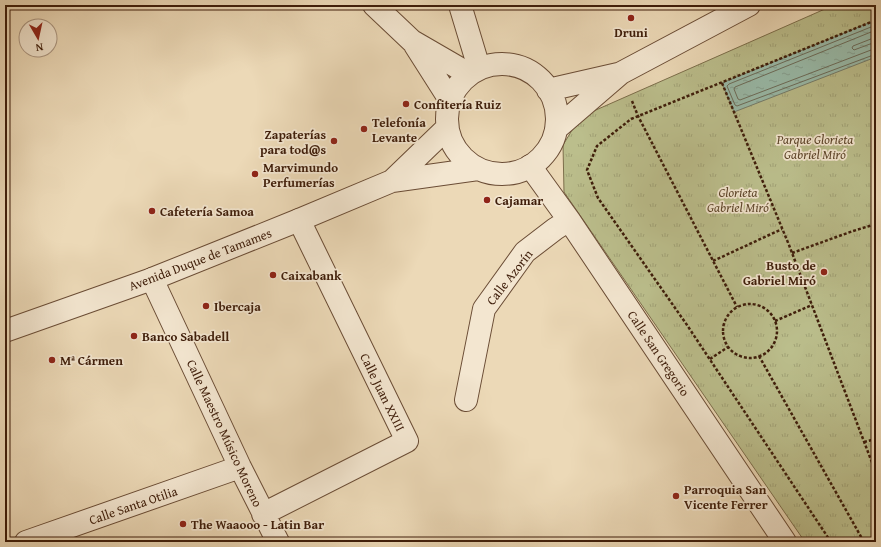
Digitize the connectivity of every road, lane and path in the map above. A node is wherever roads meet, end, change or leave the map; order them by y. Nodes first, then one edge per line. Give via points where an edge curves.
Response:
1 (374, 5) edge
2 (460, 5) edge
3 (749, 5) edge
4 (876, 20) edge
5 (412, 41) junction
6 (474, 72) junction
7 (621, 73) junction
8 (722, 83) junction
9 (548, 90) junction
10 (450, 100) junction
11 (638, 116) junction
12 (447, 128) junction
13 (556, 129) junction
14 (530, 166) junction
15 (478, 169) junction
16 (392, 181) junction
17 (299, 220) junction
18 (569, 220) junction
19 (876, 224) edge
20 (782, 229) junction
21 (792, 253) junction
22 (713, 261) junction
23 (152, 279) junction
24 (812, 305) junction
25 (737, 307) junction
26 (775, 320) junction
27 (5, 331) edge
28 (728, 347) junction
29 (760, 356) junction
30 (710, 359) junction
31 (466, 400) dead end
32 (876, 439) edge
33 (864, 442) junction
34 (240, 467) junction
35 (876, 473) edge
36 (264, 514) junction
37 (26, 542) edge
38 (278, 542) edge
39 (785, 542) edge
40 (831, 542) edge
41 (864, 542) edge

1 - 5 street
2 - 6 street
3 - 7 street
4 - 8 path
5 - 6 street
5 - 10 street
6 - 9 street via 494,64 510,64 538,77
6 - 10 street via 458,86
7 - 9 street
7 - 13 street
8 - 11 path
8 - 20 path
9 - 13 street via 554,102
10 - 12 street via 446,114
11 - 22 path
11 - 30 path via 597,146 587,170 598,198
12 - 15 street via 453,145 464,159
12 - 16 street, Avenida Duque de Tamames
13 - 14 street via 547,150
14 - 15 street via 514,173 496,174
14 - 18 street, Calle San Gregorio
15 - 16 street, Avenida Duque de Tamames
16 - 17 street, Avenida Duque de Tamames
17 - 23 street, Avenida Duque de Tamames
17 - 36 street, Calle Juan XXIII via 407,441
18 - 31 street, Calle Azorín via 525,252 484,309
18 - 39 street, Calle San Gregorio
19 - 21 path
20 - 21 path
20 - 22 path
21 - 24 path
22 - 25 path
23 - 27 street, Avenida Duque de Tamames
23 - 34 street, Calle Maestro Músico Moreno
24 - 26 path
24 - 33 path
25 - 26 path via 755,304 764,307
25 - 28 path via 725,320 724,339
26 - 29 path via 777,329 773,345
28 - 29 path via 743,357
28 - 30 path
29 - 41 path
30 - 40 path
32 - 33 path
33 - 35 path
34 - 36 street, Calle Maestro Músico Moreno
34 - 37 street, Calle Santa Otilia
36 - 38 street, Calle Maestro Músico Moreno

